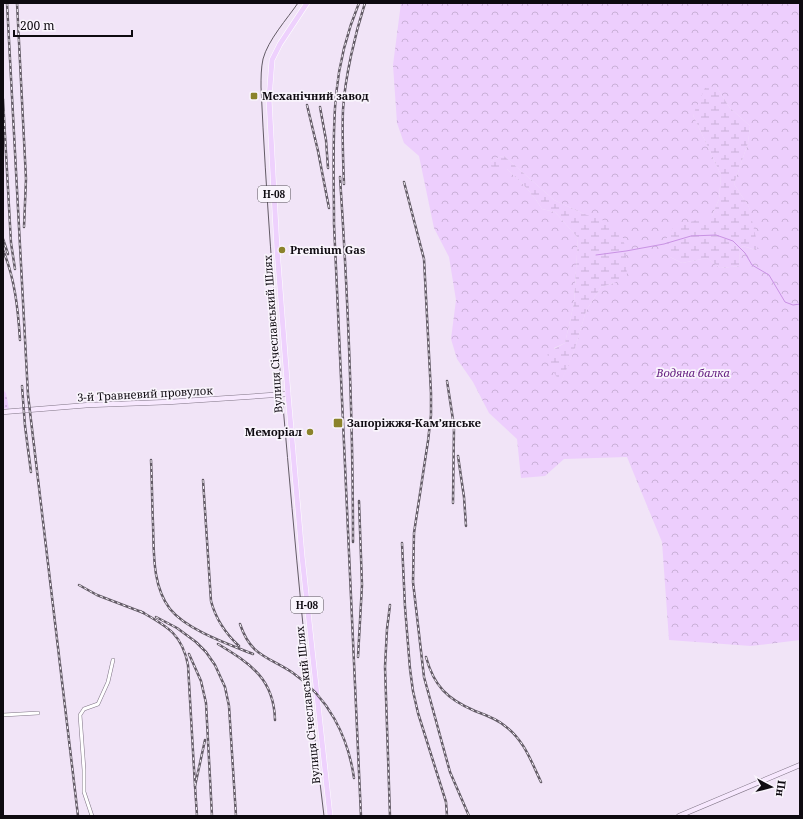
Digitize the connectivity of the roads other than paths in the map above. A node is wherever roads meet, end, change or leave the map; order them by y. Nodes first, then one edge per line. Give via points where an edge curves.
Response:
1 (307, 3) edge
2 (288, 394) junction
3 (3, 412) edge
4 (113, 660) dead end
5 (38, 713) dead end
6 (3, 715) edge
7 (800, 765) edge
8 (92, 816) edge
9 (330, 816) edge
10 (679, 816) edge

1 - 2 main road, Вулиця Січеславський Шлях / Н-08 via 273,56 269,84 276,234
2 - 3 main road, 3-й Травневий провулок
2 - 9 main road, Вулиця Січеславський Шлях / Н-08 via 303,571
4 - 8 street via 108,682 98,704 84,709 80,715 84,792
5 - 6 street
7 - 10 main road

